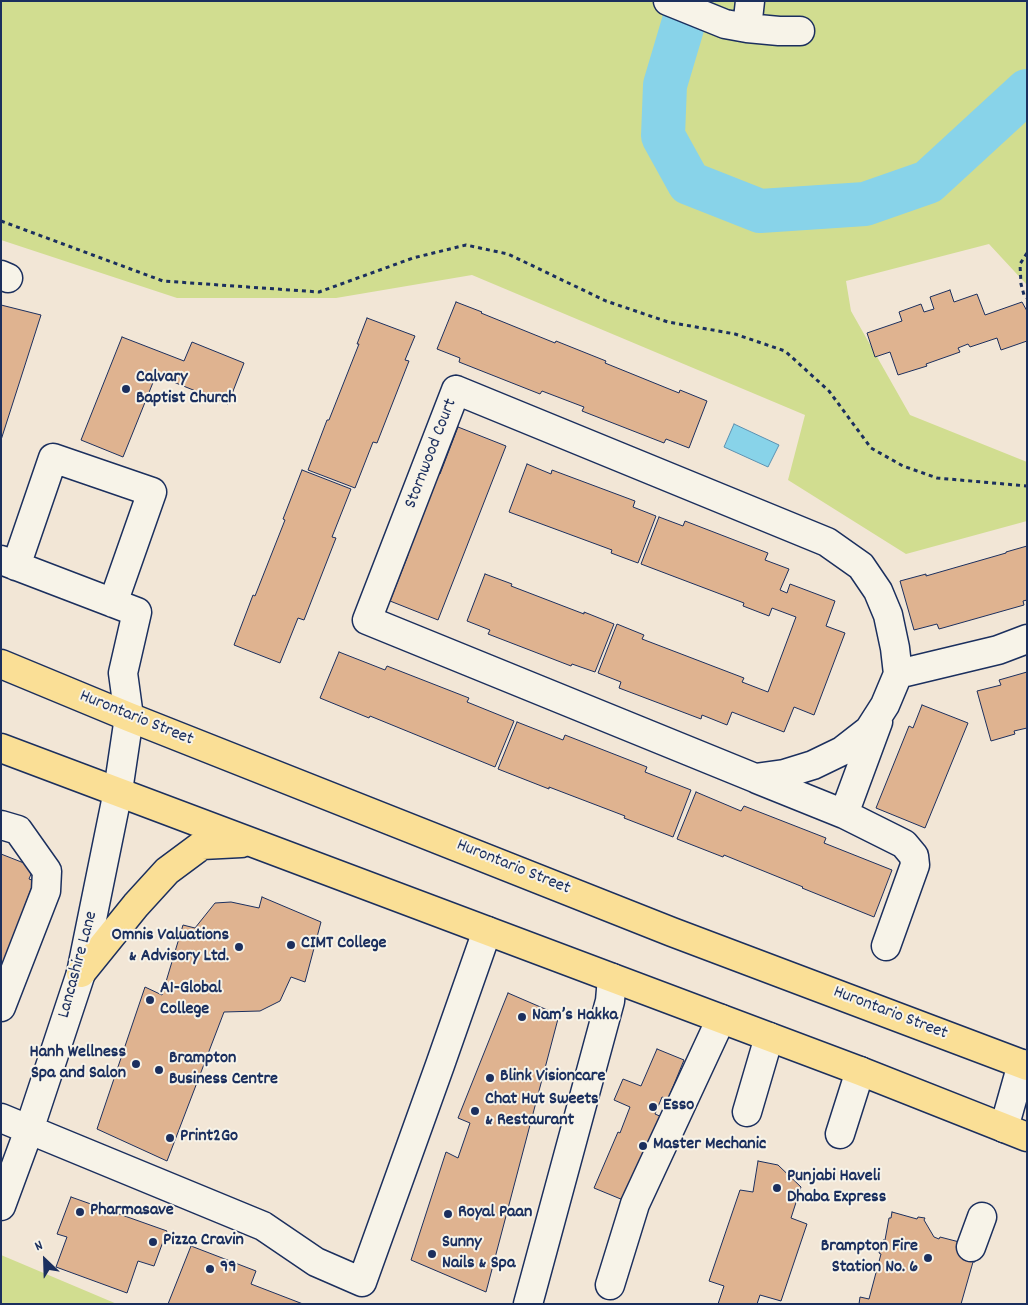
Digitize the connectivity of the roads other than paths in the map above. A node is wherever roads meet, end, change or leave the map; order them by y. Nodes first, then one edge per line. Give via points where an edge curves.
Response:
1 (668, 1) edge
2 (750, 1) edge
3 (736, 26) junction
4 (800, 30) dead end
5 (8, 563) edge
6 (113, 603) junction
7 (1027, 639) edge
8 (1, 664) edge
9 (898, 674) junction
10 (885, 705) junction
11 (129, 717) junction
12 (1, 748) edge
13 (755, 778) junction
14 (118, 791) junction
15 (844, 814) junction
16 (1, 825) edge
17 (250, 842) junction
18 (487, 931) junction
19 (886, 946) dead end
20 (81, 973) junction
21 (612, 978) junction
22 (1, 1007) edge
23 (721, 1019) junction
24 (769, 1037) junction
25 (1025, 1065) edge
26 (860, 1071) junction
27 (746, 1112) dead end
28 (1, 1118) edge
29 (29, 1130) junction
30 (1015, 1132) edge
31 (840, 1134) dead end
32 (1, 1206) edge
33 (982, 1217) dead end
34 (971, 1247) dead end
35 (610, 1285) dead end
36 (528, 1304) edge

1 - 3 street
2 - 3 street
3 - 4 street
5 - 6 street
5 - 6 street via 53,458 152,492
6 - 11 street, Lancashire Lane via 137,612 123,674
7 - 9 street via 998,650
8 - 11 main road, Hurontario Street
9 - 10 street, Stornwood Court
9 - 13 street, Stornwood Court via 888,615 878,592 861,566 827,542 456,390 368,620
10 - 13 street, Stornwood Court via 869,730 842,751 784,774
10 - 15 street, Stornwood Court
11 - 14 street, Lancashire Lane
11 - 25 main road, Hurontario Street via 672,932
12 - 14 main road
13 - 15 street, Stornwood Court
14 - 17 main road
14 - 20 street, Lancashire Lane
15 - 19 street, Stornwood Court via 904,844 914,856 915,865
16 - 22 street via 18,830 47,871 46,891
17 - 18 main road
17 - 20 main road via 202,845 168,871
18 - 21 main road
18 - 29 street via 362,1282 316,1262 262,1226
20 - 29 street, Lancashire Lane
21 - 23 main road
21 - 36 street via 610,1001
23 - 24 main road
23 - 35 street via 635,1204
24 - 26 main road
24 - 27 street
25 - 30 street
26 - 30 main road
26 - 31 street
28 - 29 street
29 - 32 street, Lancashire Lane
33 - 34 street

